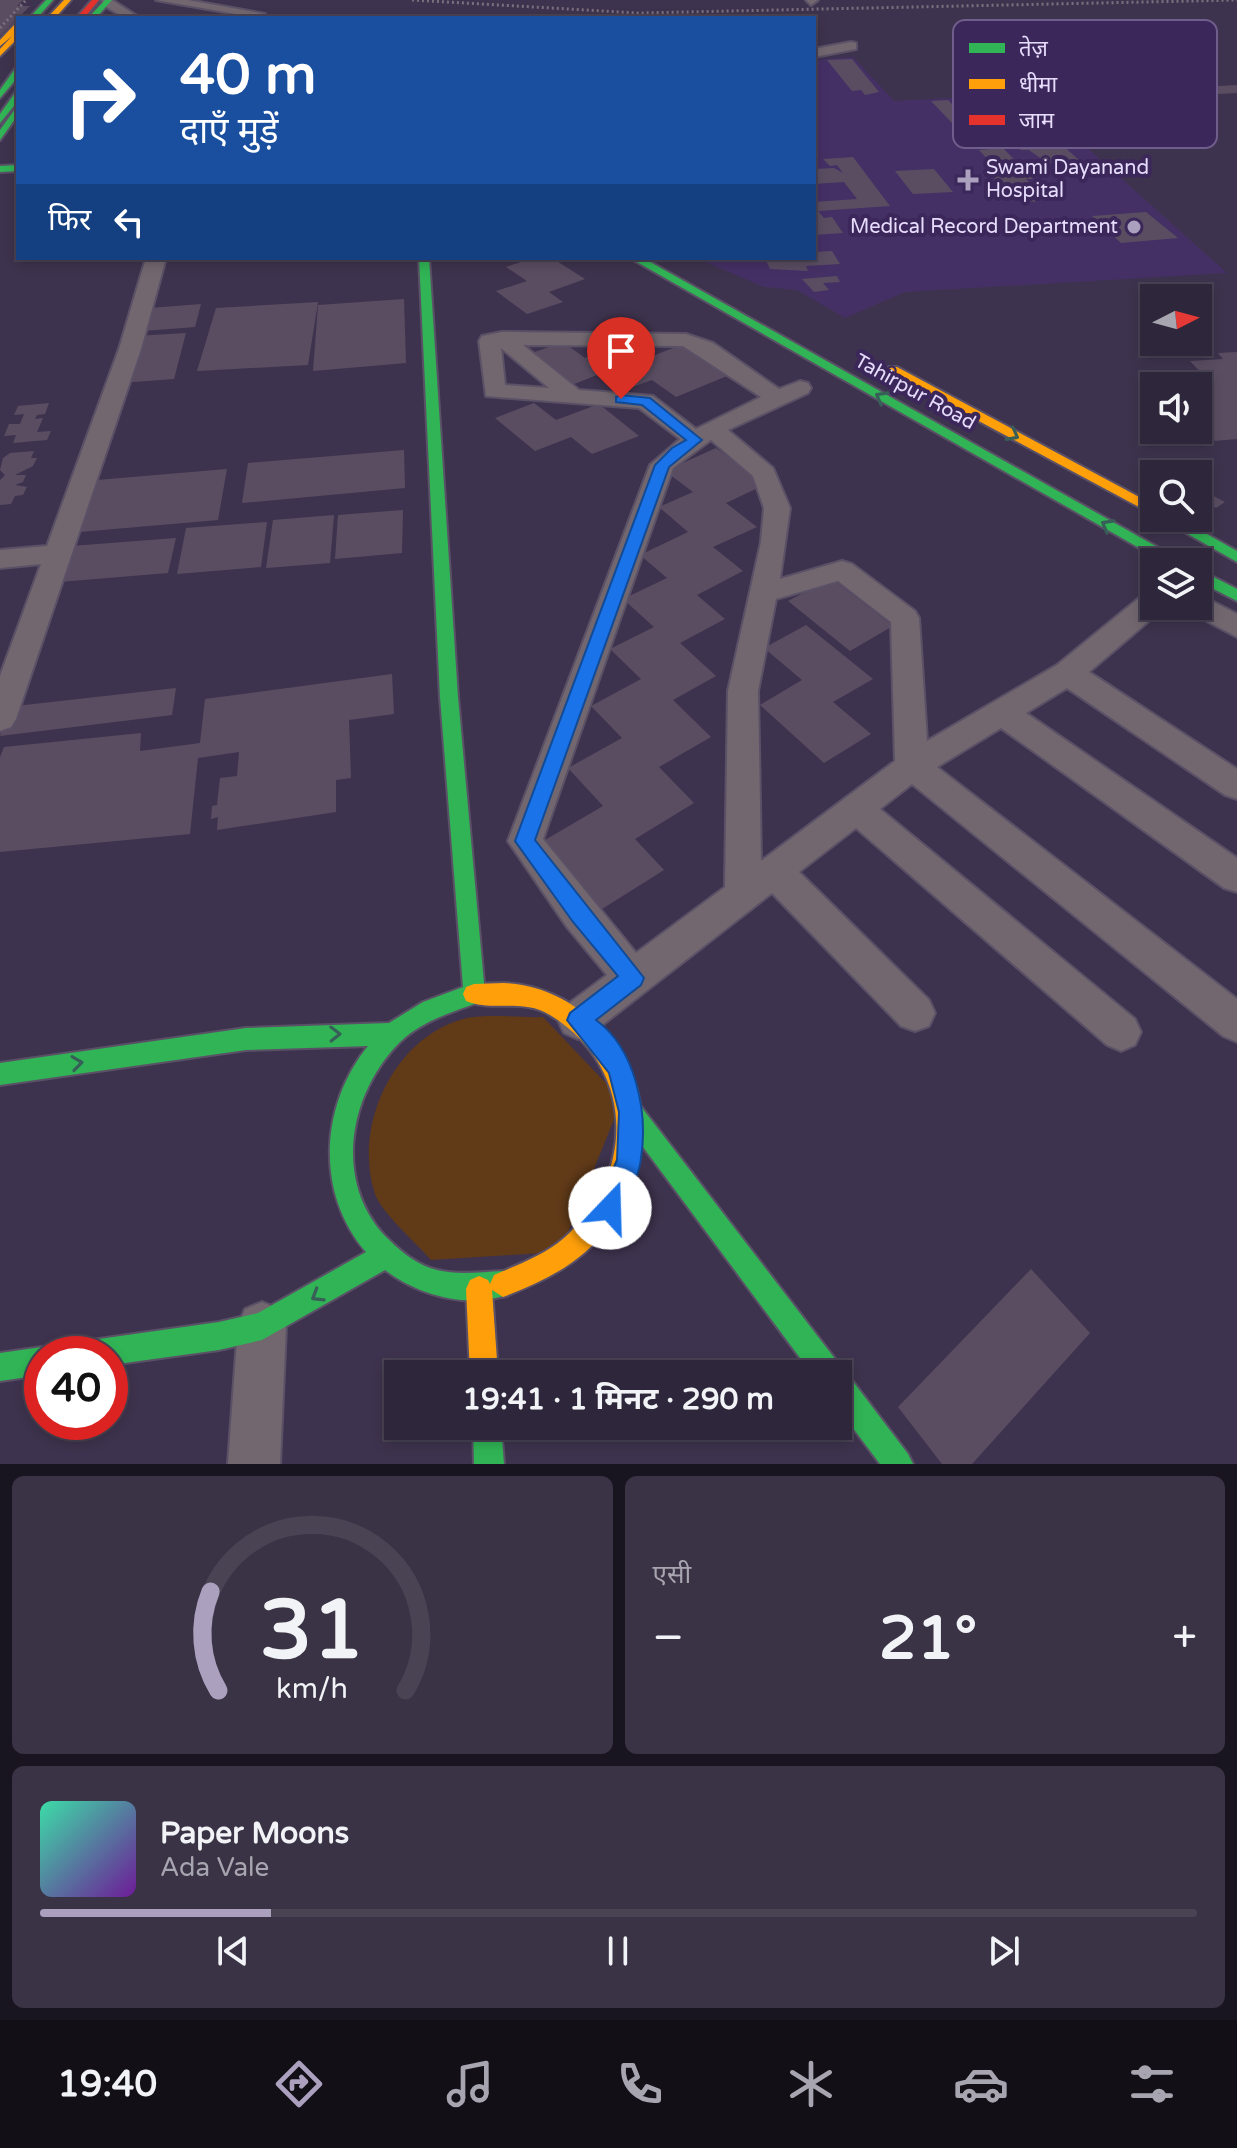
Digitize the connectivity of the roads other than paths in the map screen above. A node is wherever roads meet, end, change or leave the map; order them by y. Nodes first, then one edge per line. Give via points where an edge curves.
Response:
1 (43, 0) edge
2 (50, 0) edge
3 (68, 0) edge
4 (81, 0) edge
5 (162, 0) edge
6 (104, 1) edge
7 (259, 14) dead end
8 (27, 16) edge
9 (35, 16) edge
10 (53, 16) edge
11 (66, 16) edge
12 (83, 16) edge
13 (130, 16) edge
14 (16, 28) edge
15 (16, 36) edge
16 (0, 44) edge
17 (851, 46) dead end
18 (816, 53) edge
19 (0, 54) edge
20 (16, 54) edge
21 (0, 72) edge
22 (16, 74) edge
23 (0, 96) edge
24 (16, 98) edge
25 (16, 111) edge
26 (0, 120) edge
27 (0, 137) edge
28 (155, 260) edge
29 (424, 260) edge
30 (647, 260) edge
31 (670, 264) edge
32 (502, 338) junction
33 (882, 364) dead end
34 (573, 396) junction
35 (704, 435) junction
36 (1140, 503) edge
37 (1192, 532) edge
38 (1152, 548) edge
39 (60, 554) junction
40 (1234, 555) edge
41 (0, 559) edge
42 (1212, 573) edge
43 (1212, 587) edge
44 (763, 593) junction
45 (1237, 596) edge
46 (1212, 598) edge
47 (1140, 613) edge
48 (1237, 627) edge
49 (1068, 673) junction
50 (1002, 712) junction
51 (0, 719) edge
52 (912, 766) junction
53 (1237, 786) edge
54 (857, 809) junction
55 (774, 871) junction
56 (1237, 877) edge
57 (743, 894) junction
58 (633, 978) junction
59 (474, 994) junction
60 (915, 1013) dead end
61 (578, 1020) junction
62 (1237, 1023) edge
63 (1121, 1032) dead end
64 (393, 1034) junction
65 (0, 1074) edge
66 (631, 1112) junction
67 (384, 1256) junction
68 (479, 1289) junction
69 (262, 1326) junction
70 (128, 1349) edge
71 (483, 1360) edge
72 (818, 1360) edge
73 (24, 1364) edge
74 (0, 1367) edge
75 (852, 1403) edge
76 (488, 1440) edge
77 (254, 1464) edge
78 (489, 1464) edge
79 (898, 1464) edge

1 - 8 main road
2 - 9 main road
3 - 10 main road
4 - 11 main road
5 - 7 street
6 - 12 main road
6 - 13 street
14 - 16 main road
15 - 19 main road
17 - 18 street
20 - 21 main road
22 - 23 main road
24 - 26 main road
25 - 27 main road
28 - 39 street
29 - 59 main road via 449,697
30 - 31 main road, Tahirpur Road
38 -> 31 main road, Tahirpur Road
32 - 34 street
32 - 34 street via 490,341 494,391
32 - 35 street via 686,340 789,393
33 -> 36 main road, Tahirpur Road
34 - 35 street via 645,401
35 - 44 street via 764,473 772,488 777,508
35 - 58 street via 662,465 525,841
37 - 40 main road
39 - 41 street
39 - 51 street
40 - 42 main road
43 - 45 main road
44 - 52 street via 842,570 905,618
44 - 57 street via 743,691
46 - 48 street
47 - 49 street
49 - 50 street
49 - 53 street
50 - 52 street
50 - 56 street
52 - 54 street
52 - 62 street
54 - 55 street
54 - 63 street
55 - 57 street
55 - 60 street
57 - 58 street
58 - 61 street
59 - 61 main road via 518,994 559,1006
59 - 64 main road via 432,1008
61 - 66 main road via 594,1032 619,1068
65 -> 64 main road via 246,1039
64 - 67 main road via 362,1071 344,1117 340,1167 353,1215
66 - 68 main road via 629,1160 615,1196 576,1249 530,1278
66 - 72 main road
67 - 68 main road via 427,1282
67 -> 69 main road
68 - 71 main road
69 - 70 main road
69 - 77 street
73 - 74 main road
75 - 79 main road
76 - 78 main road

